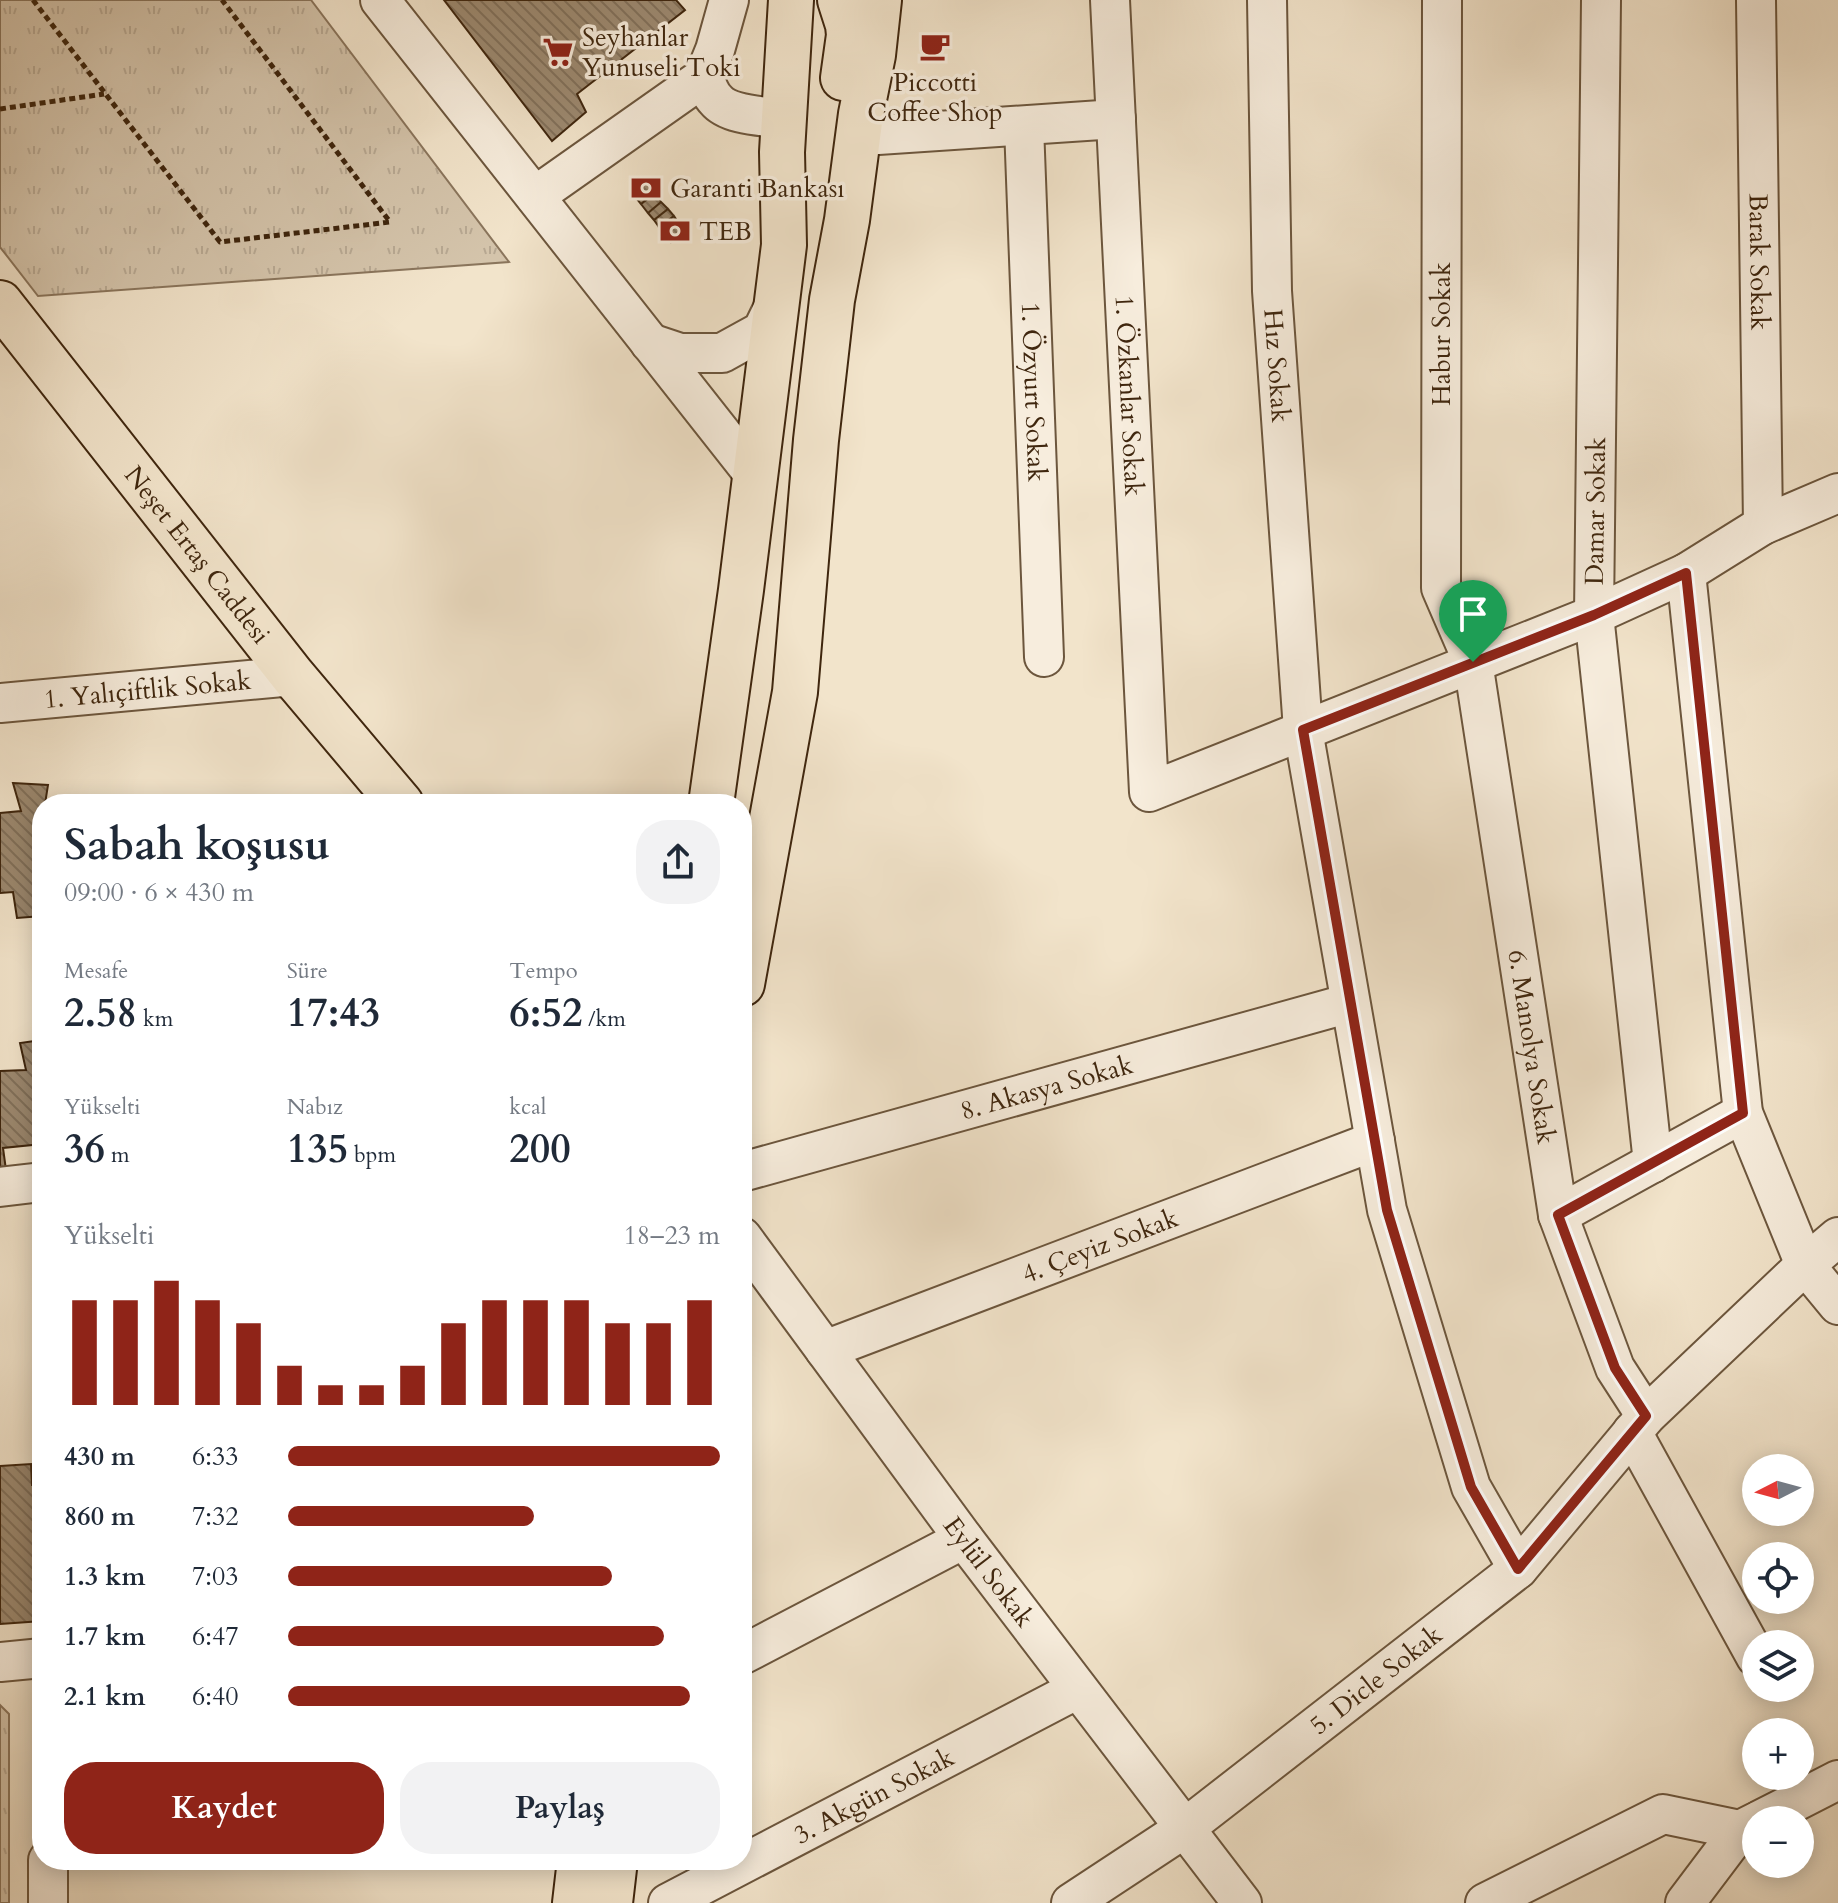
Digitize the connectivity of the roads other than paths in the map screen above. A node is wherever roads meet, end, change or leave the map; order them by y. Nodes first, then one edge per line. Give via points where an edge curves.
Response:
1 (380, 0) edge
2 (729, 0) edge
3 (791, 0) edge
4 (812, 0) edge
5 (840, 0) edge
6 (879, 0) edge
7 (1110, 0) edge
8 (1267, 0) edge
9 (1442, 0) edge
10 (1601, 0) edge
11 (1756, 0) edge
12 (789, 47) junction
13 (704, 77) junction
14 (784, 119) junction
15 (1116, 119) junction
16 (1024, 126) junction
17 (878, 135) dead end
18 (535, 196) junction
19 (835, 283) junction
20 (777, 300) junction
21 (0, 303) edge
22 (650, 343) junction
23 (756, 477) junction
24 (1838, 493) edge
25 (1763, 525) junction
26 (1686, 573) junction
27 (1594, 615) junction
28 (1044, 657) dead end
29 (1473, 662) junction
30 (293, 676) junction
31 (0, 703) edge
32 (1303, 730) junction
33 (393, 794) edge
34 (712, 794) edge
35 (752, 929) edge
36 (1350, 1003) junction
37 (1743, 1113) junction
38 (1375, 1141) junction
39 (1653, 1163) junction
40 (752, 1169) edge
41 (32, 1183) edge
42 (0, 1187) edge
43 (1558, 1215) junction
44 (1838, 1237) edge
45 (752, 1251) edge
46 (1805, 1265) junction
47 (1838, 1305) edge
48 (825, 1350) junction
49 (1639, 1424) junction
50 (964, 1539) junction
51 (1518, 1569) junction
52 (1742, 1630) edge
53 (752, 1650) edge
54 (32, 1659) edge
55 (0, 1662) edge
56 (1078, 1689) junction
57 (1838, 1780) edge
58 (1787, 1806) edge
59 (1742, 1823) edge
60 (1185, 1828) junction
61 (1742, 1836) edge
62 (752, 1859) edge
63 (48, 1870) edge
64 (579, 1870) edge
65 (614, 1870) edge
66 (731, 1870) edge
67 (48, 1903) edge
68 (575, 1903) edge
69 (610, 1903) edge
70 (668, 1903) edge
71 (1071, 1903) edge
72 (1242, 1903) edge
73 (1485, 1903) edge
74 (1685, 1903) edge

1 - 18 street
2 - 13 street
3 - 12 main road
4 - 12 main road
5 - 19 main road via 849,35 831,147 828,240
6 - 19 main road
7 - 15 street, 1. Özkanlar Sokak
8 - 32 street, Hız Sokak via 1272,291
9 - 29 street, Habur Sokak via 1441,588
10 - 27 street, Damar Sokak
11 - 25 street, Barak Sokak
12 - 14 main road
13 - 14 street via 717,103
13 - 18 street
14 - 20 main road via 784,245
15 - 16 street
15 - 32 street, 1. Özkanlar Sokak via 1149,792
16 - 17 street
16 - 28 street, 1. Özyurt Sokak
18 - 22 street
19 - 35 main road via 795,692
20 - 22 street via 762,331 722,353 680,353
20 - 23 main road
21 - 30 main road, Neşet Ertaş Caddesi
22 - 23 street
23 - 34 main road
24 - 25 street
25 - 26 street
26 - 27 street
26 - 37 street
27 - 29 street
27 - 39 street, Damar Sokak
29 - 32 street
29 - 43 street, 6. Manolya Sokak
30 - 31 street, 1. Yalıçiftlik Sokak
30 - 33 main road, Neşet Ertaş Caddesi
32 - 36 street, Hız Sokak
36 - 38 street, Hız Sokak
36 - 40 street, 8. Akasya Sokak
37 - 39 street
37 - 46 street
38 - 48 street, 4. Çeyiz Sokak
38 - 51 street, Hız Sokak via 1387,1210 1471,1487
39 - 43 street
41 - 42 street
43 - 49 street, 6. Manolya Sokak
44 - 46 street, 5. Dicle Sokak
45 - 48 street, Eylül Sokak
46 - 47 street
46 - 49 street, 5. Dicle Sokak
48 - 50 street, Eylül Sokak
49 - 51 street, 5. Dicle Sokak
49 - 52 street, 6. Manolya Sokak
50 - 53 street
50 - 56 street, Eylül Sokak
51 - 60 street, 5. Dicle Sokak
54 - 55 street
56 - 60 street, Eylül Sokak
56 - 62 street, 3. Akgün Sokak
57 - 58 street
59 - 73 street via 1663,1814
60 - 71 street, 5. Dicle Sokak
60 - 72 street, Eylül Sokak
61 - 74 street
63 - 67 street
64 - 68 main road
65 - 69 main road
66 - 70 street, 3. Akgün Sokak

